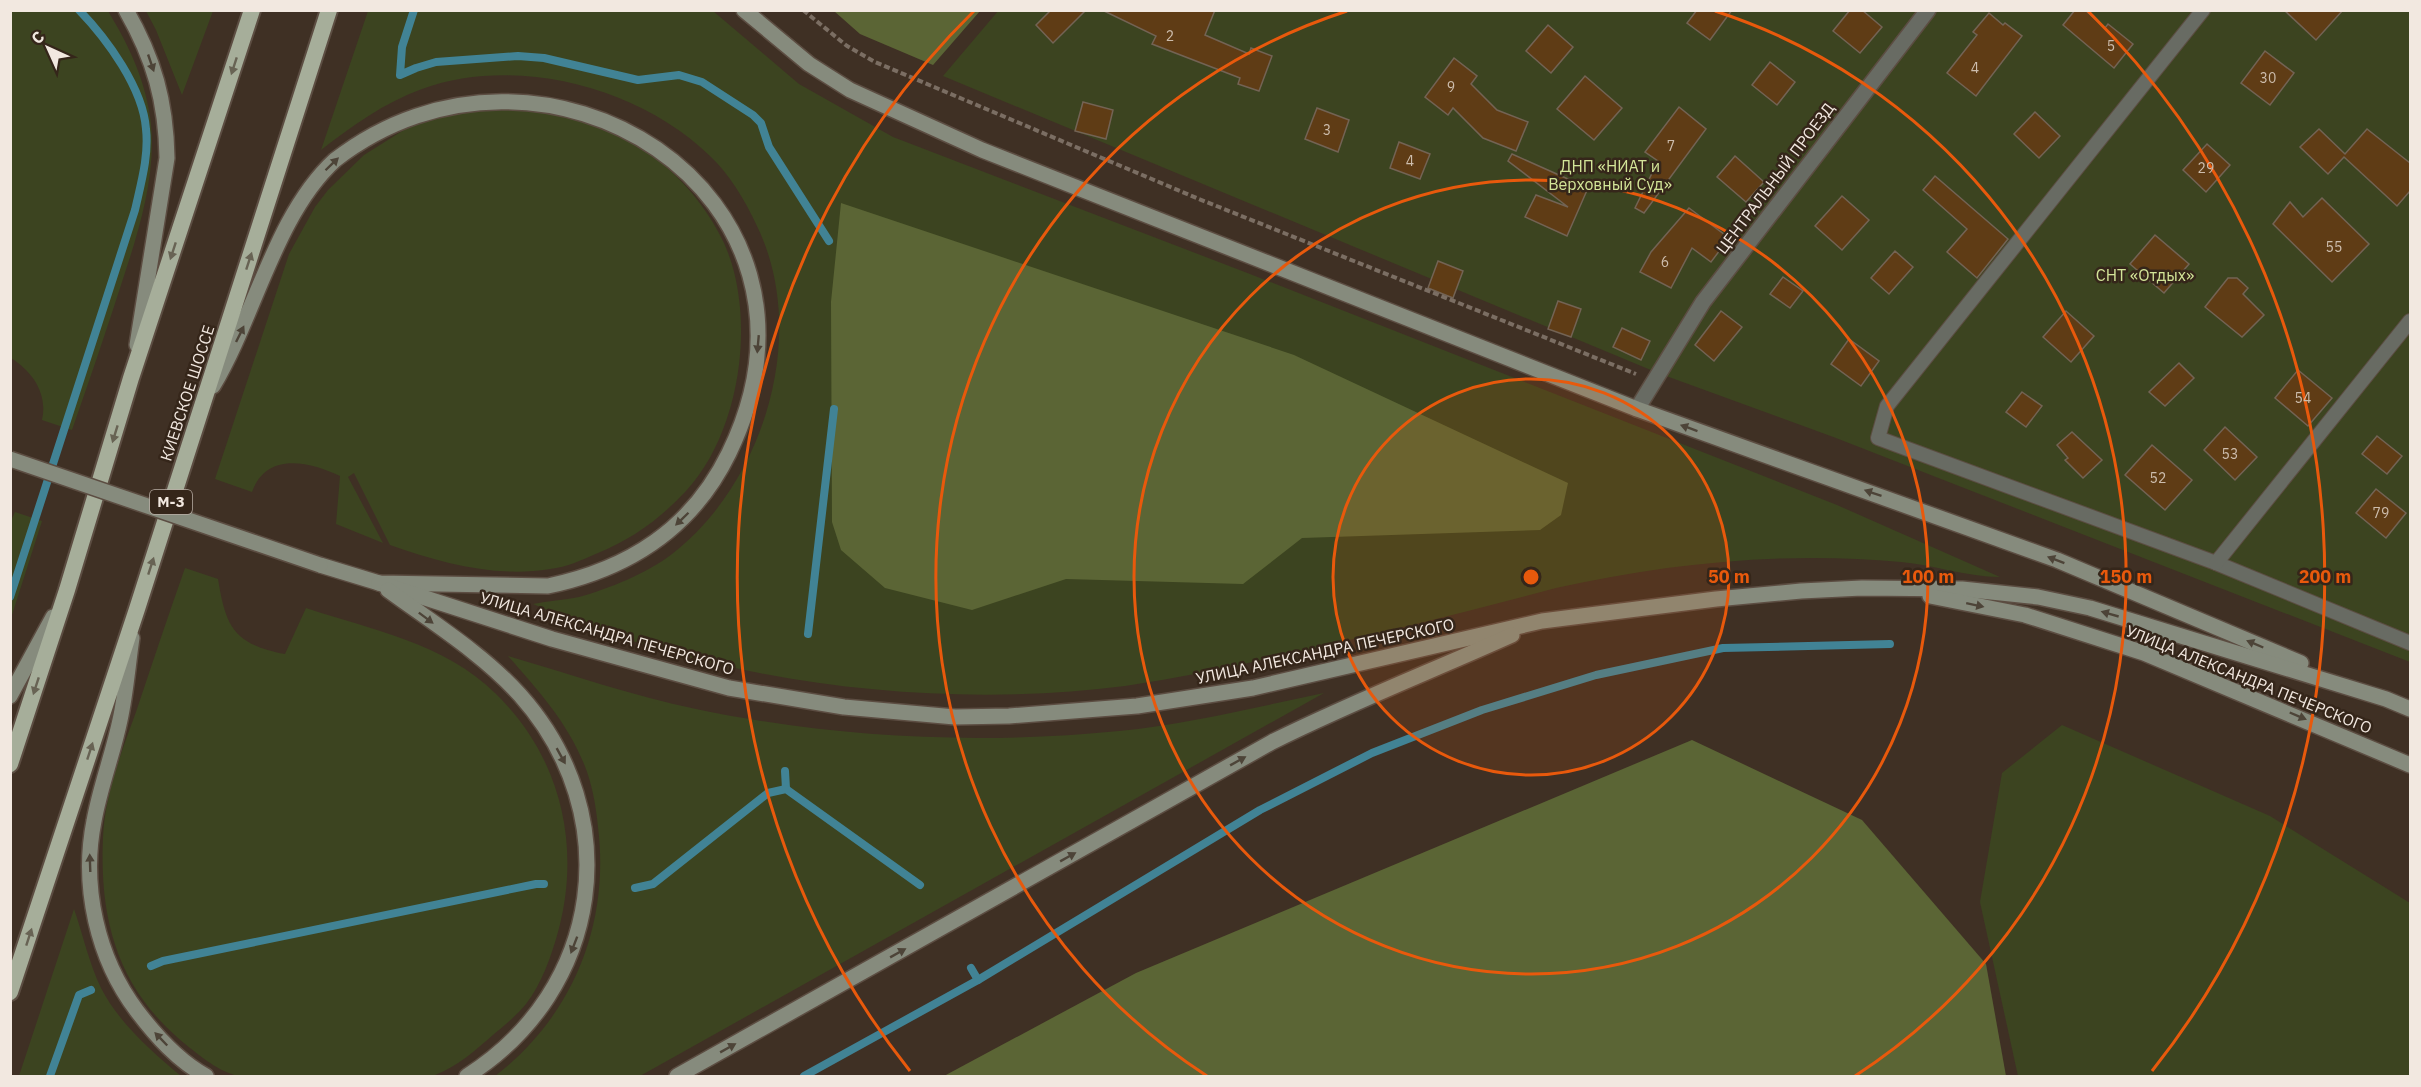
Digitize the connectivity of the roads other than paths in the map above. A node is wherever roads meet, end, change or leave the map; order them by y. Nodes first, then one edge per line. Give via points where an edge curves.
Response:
1 (126, 10) edge
2 (252, 10) edge
3 (329, 10) edge
4 (744, 10) edge
5 (1928, 10) edge
6 (2203, 10) edge
7 (2410, 321) edge
8 (132, 378) junction
9 (203, 404) junction
10 (1637, 410) junction
11 (10, 459) edge
12 (2216, 563) junction
13 (379, 584) junction
14 (1898, 589) junction
15 (67, 590) junction
16 (137, 609) junction
17 (1542, 621) junction
18 (2410, 643) edge
19 (10, 696) edge
20 (2386, 699) junction
21 (2410, 710) edge
22 (10, 765) edge
23 (2410, 765) edge
24 (10, 992) edge
25 (206, 1077) edge
26 (467, 1077) edge
27 (677, 1077) edge

1 -> 8 main road via 158,81 166,134 166,158
2 -> 8 highway
9 -> 3 highway, КИЕВСКОЕ ШОССЕ / М-3
4 - 10 main road via 809,64 864,98 982,150
5 - 10 street, ЦЕНТРАЛЬНЫЙ ПРОЕЗД via 1703,302
6 - 12 lane via 1887,406 1878,438
7 - 12 lane
8 -> 15 highway
9 -> 13 main road via 248,318 290,219 310,188 353,146 411,111 479,92 560,95 631,122 681,159 727,215 746,255 756,293 759,331 753,387 732,447 714,482 661,539 622,562 574,580 548,586
16 -> 9 highway, КИЕВСКОЕ ШОССЕ / М-3
20 -> 10 main road via 2057,560
11 - 13 main road, УЛИЦА АЛЕКСАНДРА ПЕЧЕРСКОГО, bridge
12 - 18 lane
13 - 17 main road, УЛИЦА АЛЕКСАНДРА ПЕЧЕРСКОГО via 552,639 729,687 844,708 955,717 1094,711 1224,693
13 -> 26 main road via 480,659 519,695 568,768 584,821 585,906 569,959 533,1018 501,1052
14 - 17 main road, УЛИЦА АЛЕКСАНДРА ПЕЧЕРСКОГО via 1733,597
20 -> 14 main road, УЛИЦА АЛЕКСАНДРА ПЕЧЕРСКОГО via 2090,608 1973,590
14 -> 23 main road, УЛИЦА АЛЕКСАНДРА ПЕЧЕРСКОГО via 2025,615 2144,653
15 - 19 main road
15 -> 22 highway
24 -> 16 highway, КИЕВСКОЕ ШОССЕ / М-3
25 -> 16 main road via 163,1042 132,1005 106,957 94,910 91,838 120,721
27 -> 17 main road via 1272,742
20 - 21 main road, УЛИЦА АЛЕКСАНДРА ПЕЧЕРСКОГО

